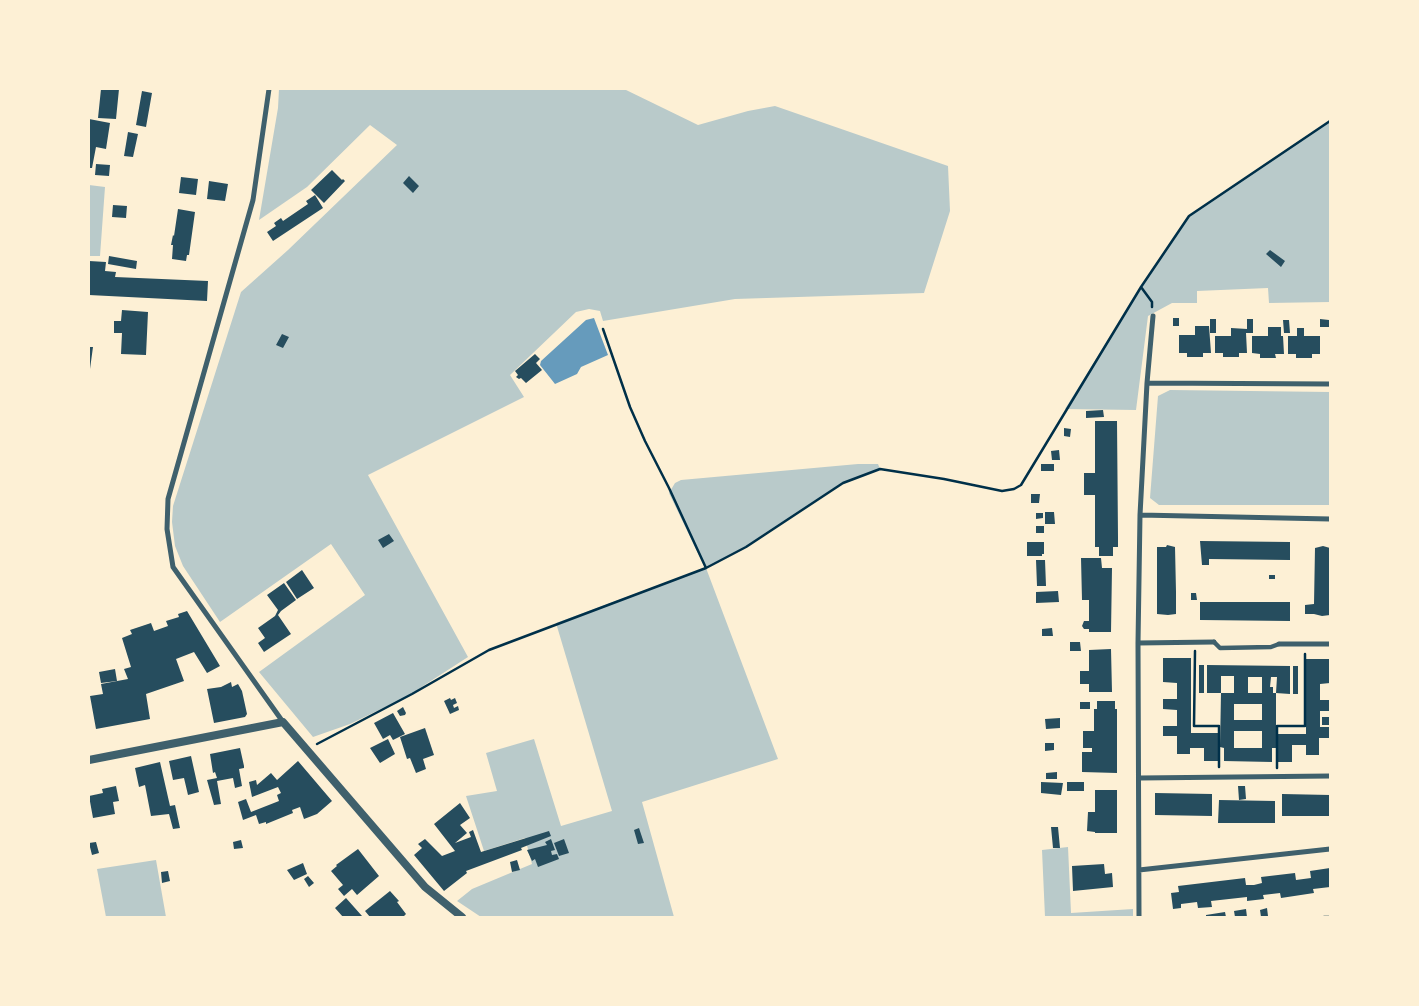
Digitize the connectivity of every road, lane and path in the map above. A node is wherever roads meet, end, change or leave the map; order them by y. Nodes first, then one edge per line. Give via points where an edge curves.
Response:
1 (269, 89) edge
2 (1330, 121) edge
3 (1140, 287) junction
4 (1153, 316) joint
5 (603, 330) dead end
6 (1147, 383) junction
7 (1330, 384) edge
8 (1140, 515) junction
9 (1330, 519) edge
10 (706, 568) junction
11 (1195, 642) junction
12 (1214, 642) joint
13 (1138, 643) junction
14 (1278, 644) joint
15 (1305, 644) junction
16 (1330, 644) edge
17 (283, 722) junction
18 (306, 749) junction
19 (89, 760) edge
20 (1330, 776) edge
21 (1219, 777) junction
22 (1277, 777) junction
23 (1140, 778) junction
24 (1330, 849) edge
25 (1139, 870) junction
26 (462, 917) edge
27 (1139, 917) edge
28 (1324, 917) edge
29 (1330, 917) edge

1 - 17 street via 253,200 168,499 167,529 173,567
2 - 3 path via 1189,216
3 - 4 path via 1152,302
3 - 10 path via 1021,485 1002,491 880,469 843,483 746,548
4 - 6 street
5 - 10 path via 630,407
6 - 7 street
6 - 8 street
8 - 9 street
8 - 13 street
10 - 18 path via 490,650
11 - 12 street
11 - 13 street
11 - 21 path via 1194,726 1219,726
12 - 14 street via 1220,648 1271,647
13 - 23 street
14 - 15 street
15 - 16 street
15 - 22 path via 1305,726 1277,726
17 - 18 street
17 - 19 street
18 - 26 street via 425,887
20 - 22 street
21 - 22 street
21 - 23 street
23 - 25 street
24 - 25 street
25 - 27 street
28 - 29 path

